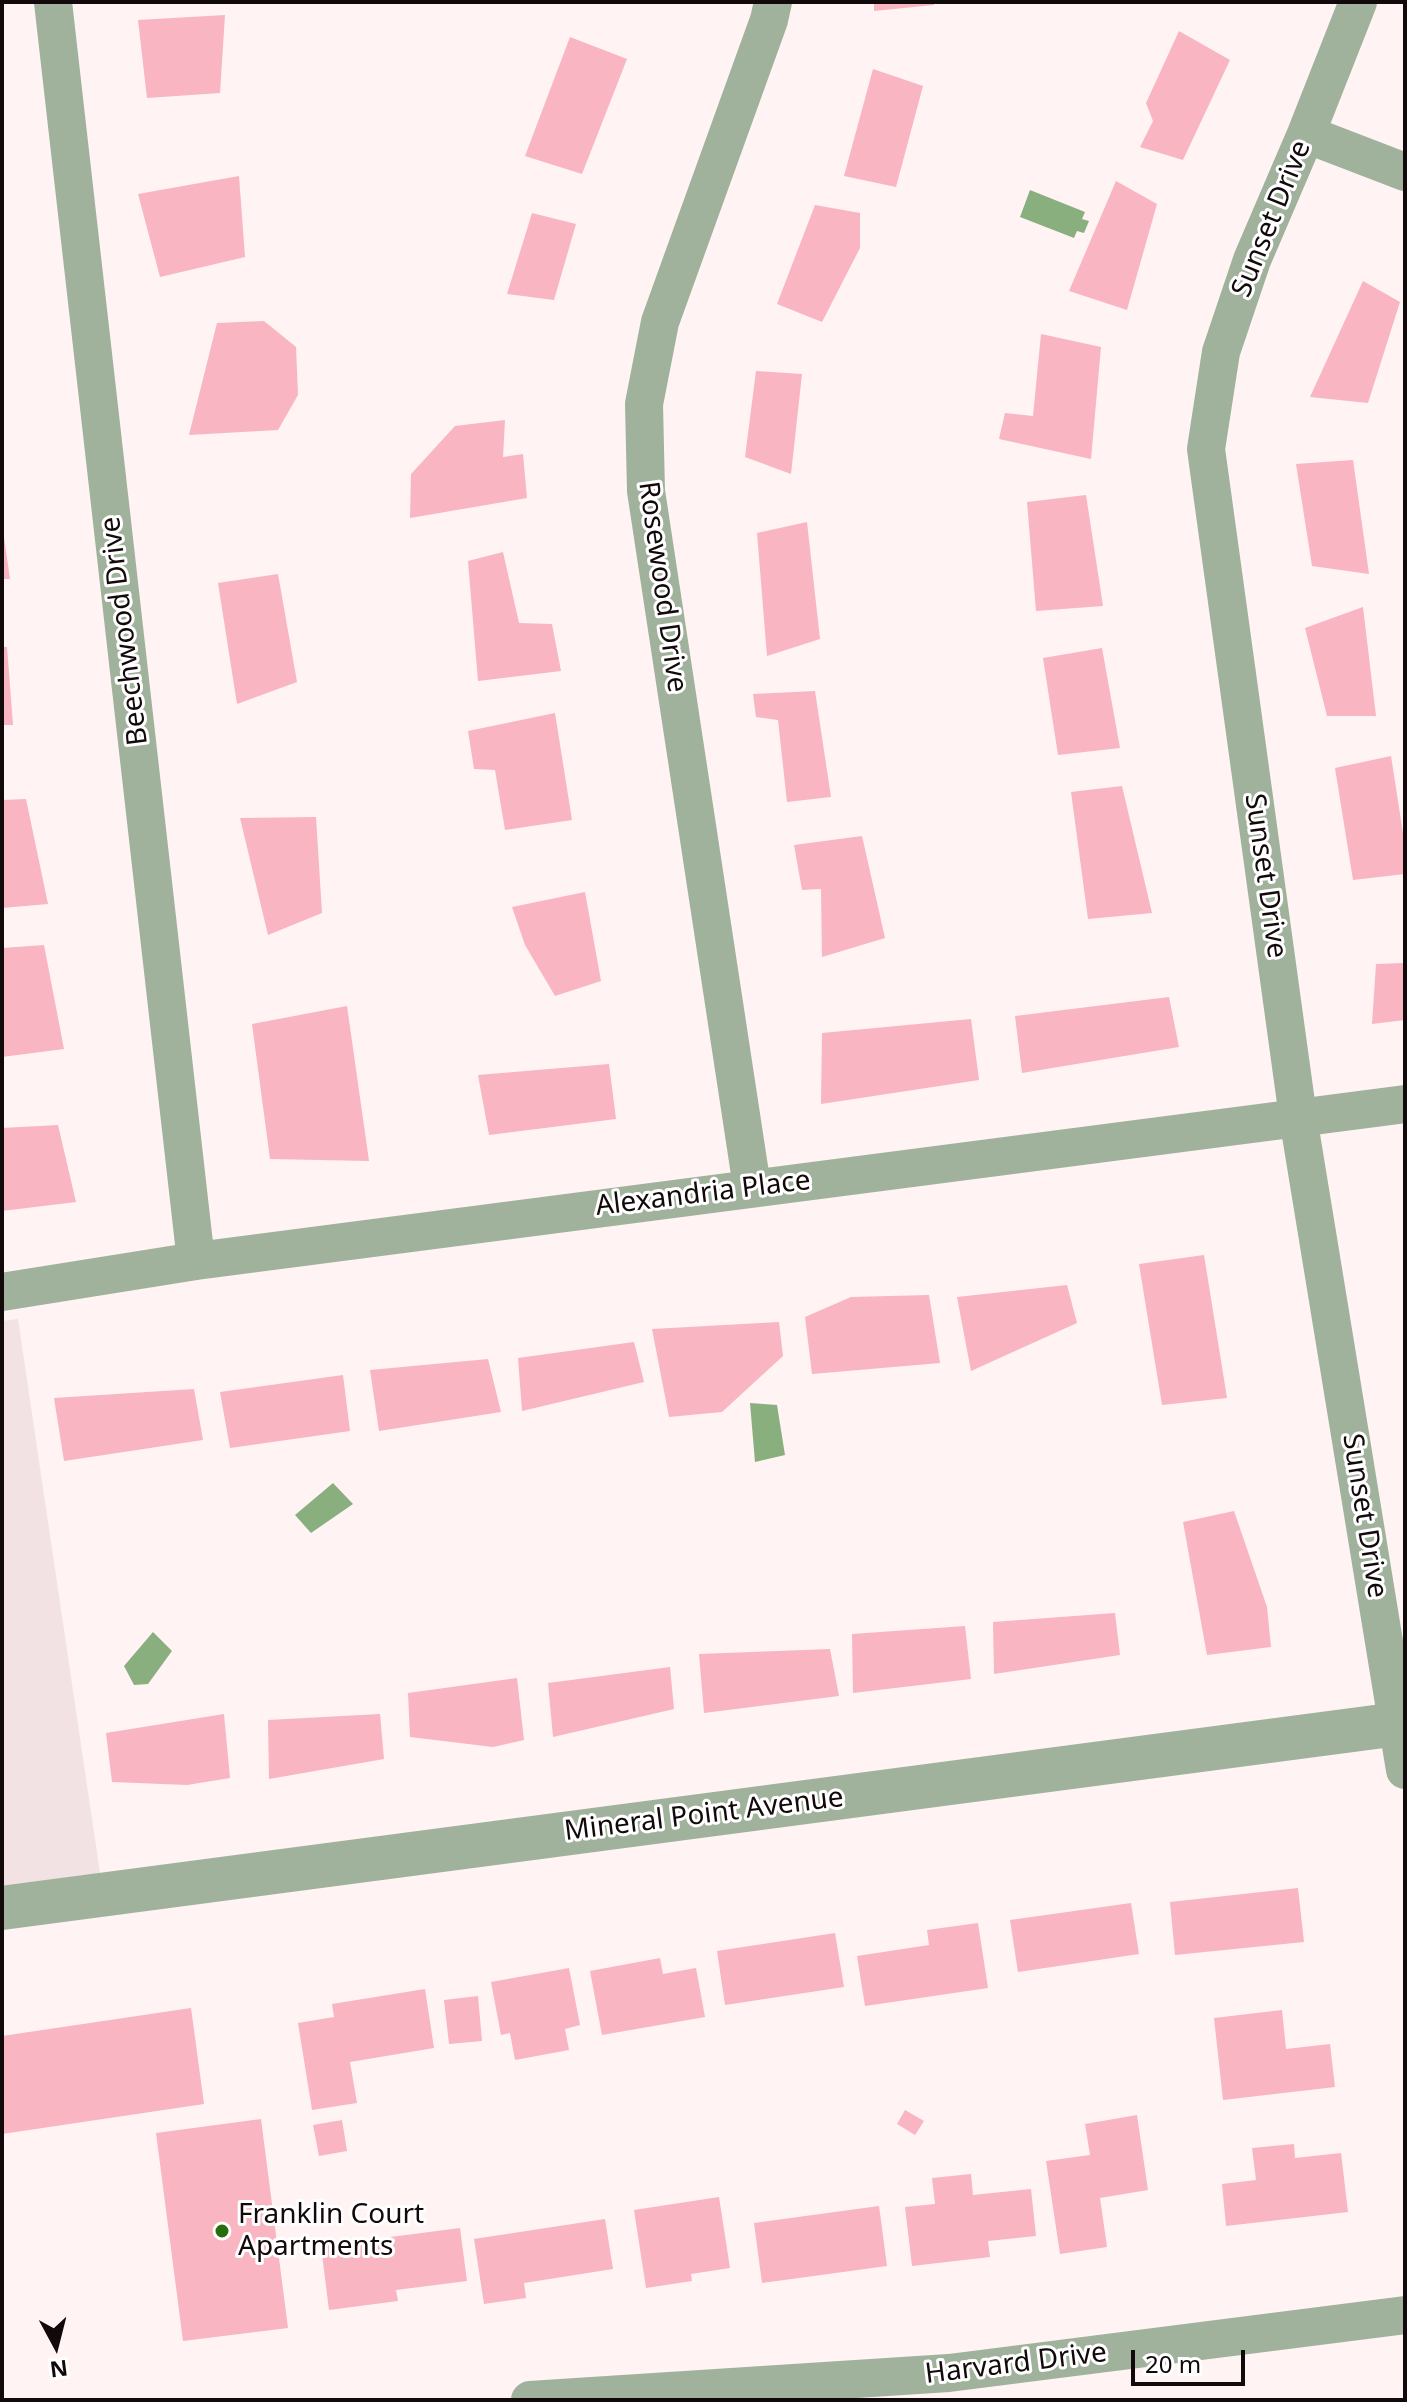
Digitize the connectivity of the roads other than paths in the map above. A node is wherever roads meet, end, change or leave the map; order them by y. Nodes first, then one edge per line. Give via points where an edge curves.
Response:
1 (53, 2) edge
2 (773, 2) edge
3 (1358, 2) edge
4 (1306, 134) junction
5 (1405, 172) edge
6 (1405, 1104) edge
7 (1298, 1117) junction
8 (752, 1187) junction
9 (196, 1261) junction
10 (2, 1292) edge
11 (1402, 1723) edge
12 (1405, 1770) edge
13 (2, 1908) edge
14 (1405, 2315) edge
15 (951, 2386) edge
16 (530, 2400) edge

1 - 9 street, Beechwood Drive
2 - 8 street, Rosewood Drive via 660,322 644,404 646,491
3 - 4 street, Sunset Drive
4 - 5 street
4 - 7 street, Sunset Drive via 1252,260 1221,352 1206,449
6 - 7 street, Alexandria Place
7 - 8 street, Alexandria Place
7 - 11 street, Sunset Drive
8 - 9 street, Alexandria Place
9 - 10 street, Alexandria Place
11 - 12 street, Sunset Drive
11 - 13 street, Mineral Point Avenue
14 - 15 street, Harvard Drive
15 - 16 street, Harvard Drive

